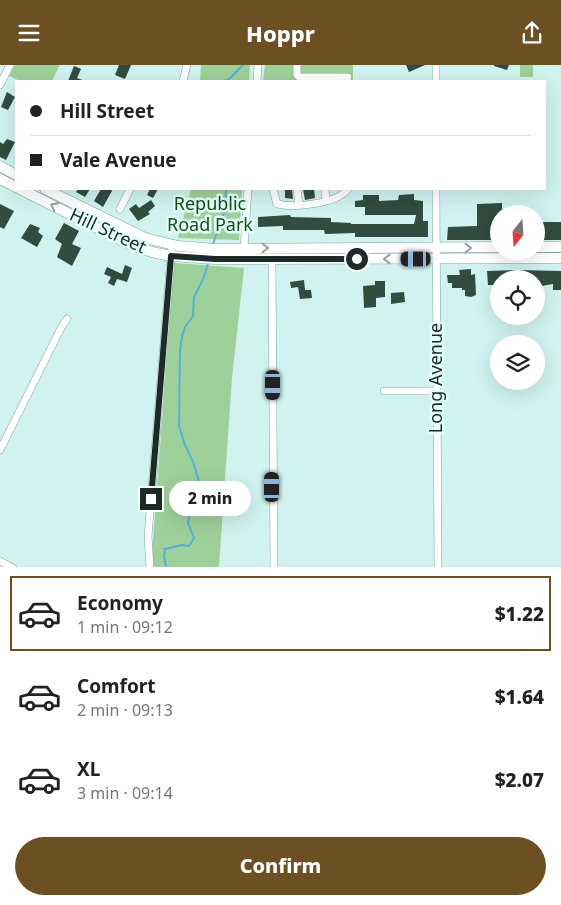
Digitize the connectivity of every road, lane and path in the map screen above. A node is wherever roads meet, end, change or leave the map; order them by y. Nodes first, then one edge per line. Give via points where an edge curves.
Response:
1 (10, 65) edge
2 (187, 65) edge
3 (258, 65) edge
4 (297, 65) edge
5 (436, 65) edge
6 (348, 77) dead end
7 (310, 79) edge
8 (183, 80) edge
9 (256, 80) edge
10 (436, 80) edge
11 (0, 85) edge
12 (0, 166) edge
13 (15, 174) edge
14 (0, 179) edge
15 (15, 186) edge
16 (22, 190) edge
17 (47, 190) edge
18 (130, 190) edge
19 (248, 190) edge
20 (273, 190) edge
21 (297, 190) edge
22 (325, 190) edge
23 (347, 190) edge
24 (436, 190) edge
25 (326, 201) junction
26 (299, 205) junction
27 (120, 209) dead end
28 (172, 245) junction
29 (490, 247) edge
30 (545, 247) edge
31 (561, 247) edge
32 (244, 248) junction
33 (436, 248) junction
34 (197, 253) junction
35 (216, 254) junction
36 (171, 256) junction
37 (561, 258) edge
38 (253, 259) junction
39 (272, 259) junction
40 (436, 259) junction
41 (68, 319) dead end
42 (384, 391) dead end
43 (436, 391) junction
44 (0, 450) edge
45 (0, 561) edge
46 (13, 567) edge
47 (150, 567) edge
48 (274, 567) edge
49 (438, 567) edge

1 - 11 street
2 - 8 street
3 - 9 street
4 - 7 street via 298,77
5 - 10 street
6 - 7 street
12 - 13 main road
14 - 15 main road
36 -> 16 main road, Hill Street via 129,243
17 - 28 main road, Hill Street via 134,233
18 - 27 street
19 - 32 street
20 - 26 street via 277,204
21 - 26 street
22 - 25 street
23 - 25 street
24 - 33 street, Long Avenue
25 - 26 street
28 - 34 main road, Hill Street
28 - 36 street
33 -> 29 main road, Hill Street
30 - 31 main road
32 -> 33 main road, Hill Street
32 - 35 main road, Hill Street
32 - 38 street
33 - 40 street, Long Avenue
34 - 35 main road, Hill Street
34 - 36 main road, Hill Street
35 - 38 main road, Hill Street
36 - 47 street via 148,536
37 - 40 main road, Hill Street
38 - 39 main road, Hill Street
40 -> 39 main road, Hill Street
39 - 48 street via 270,471
40 - 43 street, Long Avenue
41 - 44 street
42 - 43 street
43 - 49 street, Long Avenue
45 - 46 street

